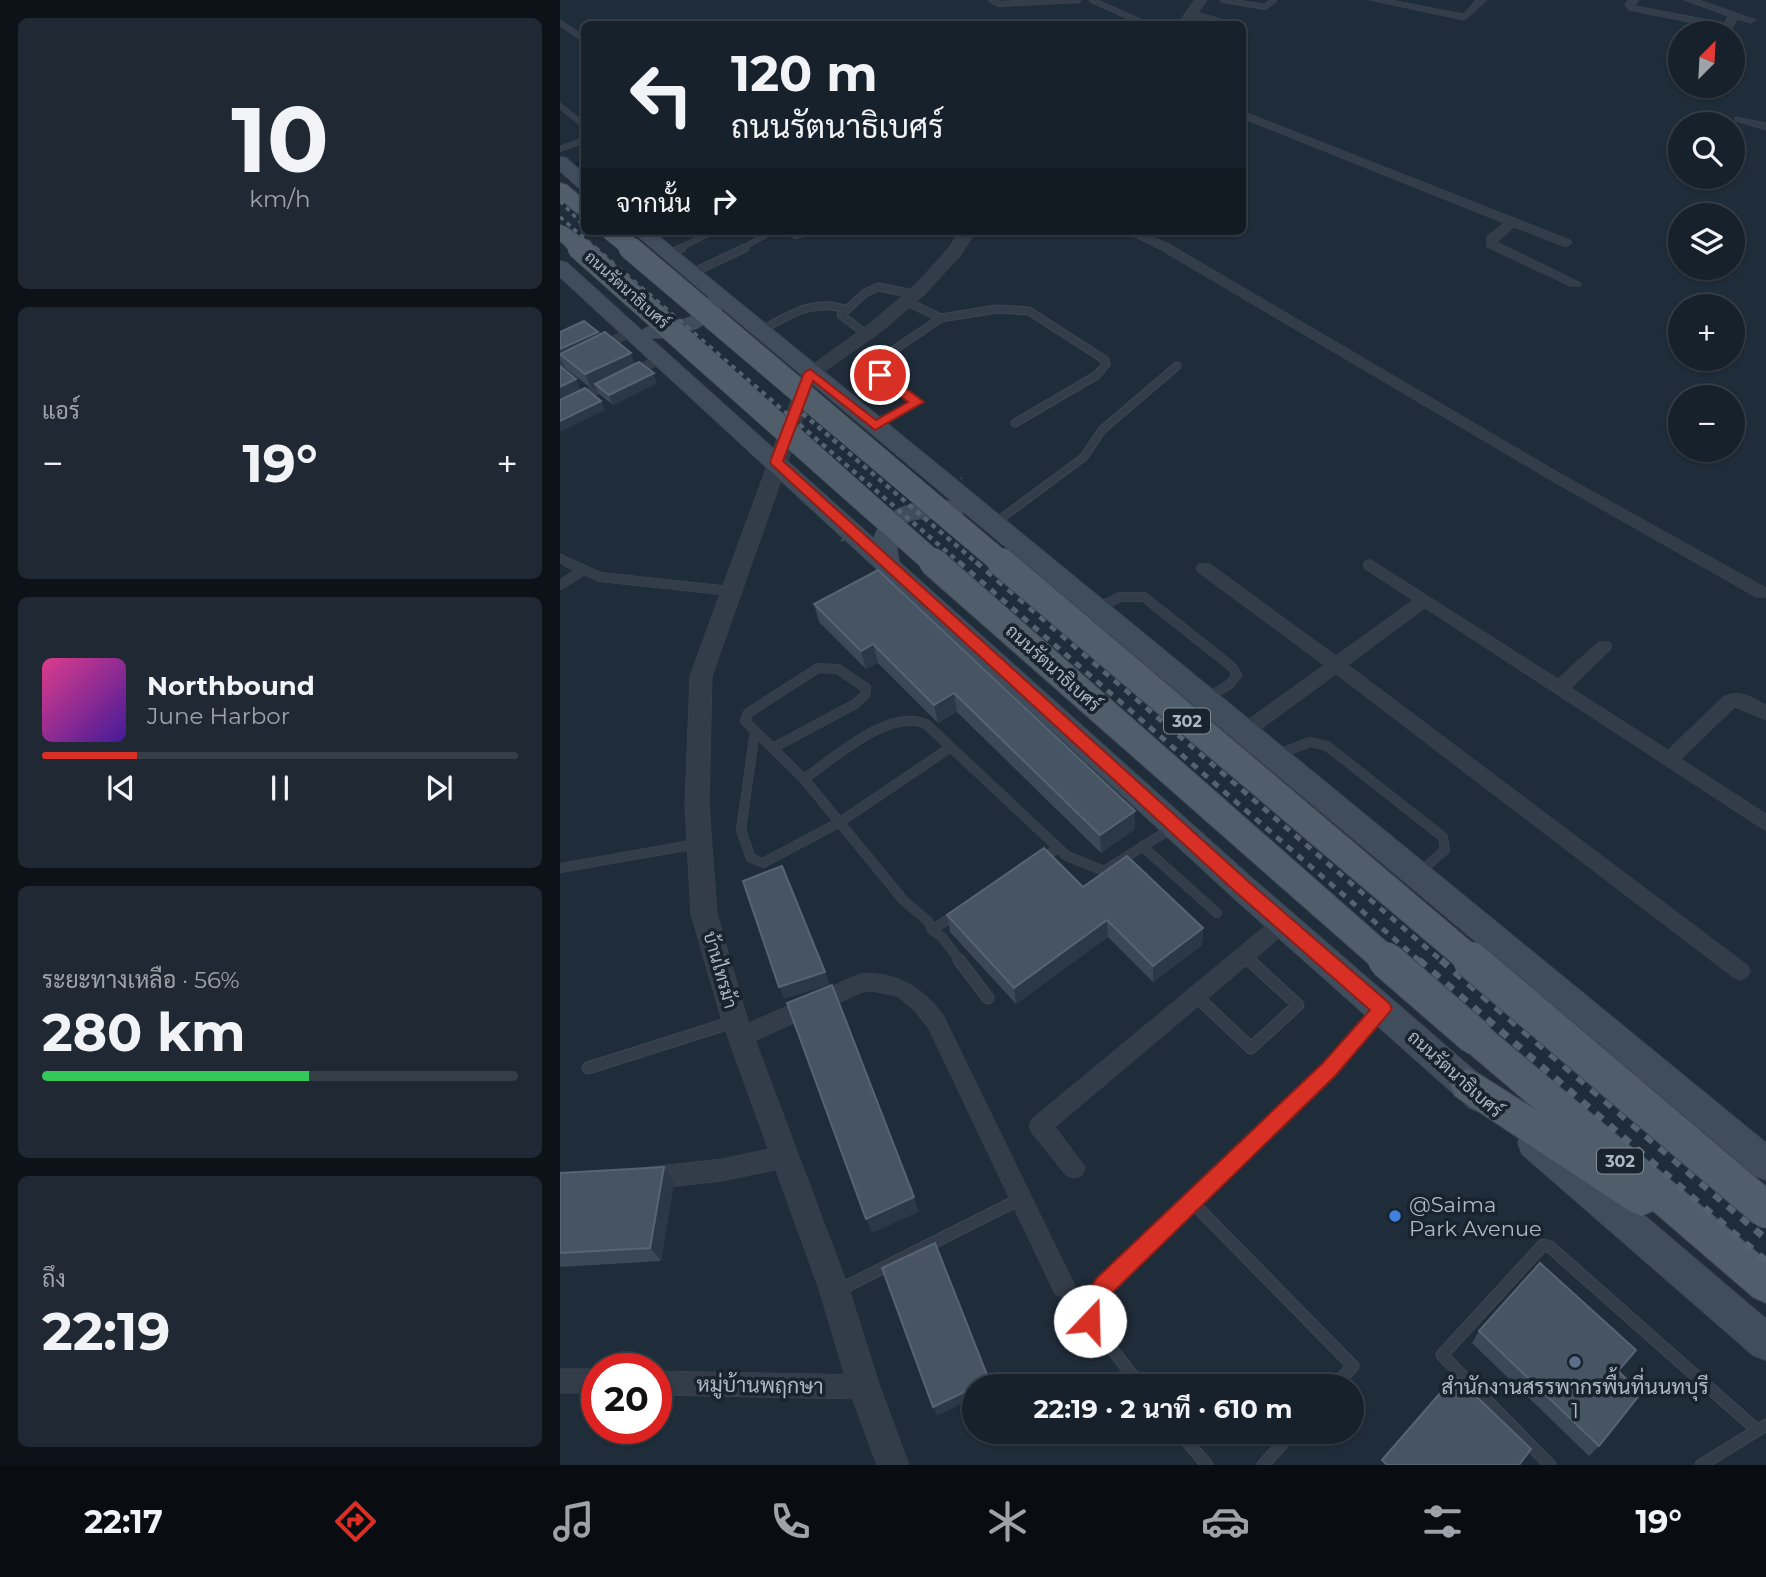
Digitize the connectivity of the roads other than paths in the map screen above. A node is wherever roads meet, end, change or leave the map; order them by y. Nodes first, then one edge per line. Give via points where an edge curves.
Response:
1 (991, 0) edge
2 (1078, 0) edge
3 (1092, 0) edge
4 (1201, 0) edge
5 (1223, 0) edge
6 (1274, 0) edge
7 (1375, 0) edge
8 (1482, 0) edge
9 (1634, 0) edge
10 (1689, 0) edge
11 (1734, 14) junction
12 (1189, 19) edge
13 (1751, 20) dead end
14 (1138, 21) edge
15 (560, 23) edge
16 (581, 37) edge
17 (560, 106) edge
18 (1246, 116) edge
19 (1745, 121) edge
20 (581, 123) edge
21 (1766, 127) edge
22 (581, 141) edge
23 (560, 149) edge
24 (560, 162) edge
25 (581, 180) edge
26 (560, 189) edge
27 (581, 206) edge
28 (1513, 222) junction
29 (615, 235) edge
30 (647, 235) edge
31 (706, 235) edge
32 (766, 235) edge
33 (965, 235) edge
34 (1138, 235) edge
35 (566, 237) edge
36 (1566, 243) dead end
37 (668, 254) junction
38 (560, 267) edge
39 (692, 274) junction
40 (1575, 284) dead end
41 (719, 297) junction
42 (910, 297) junction
43 (845, 309) junction
44 (941, 318) junction
45 (760, 331) junction
46 (631, 332) junction
47 (866, 334) junction
48 (663, 358) junction
49 (560, 366) edge
50 (1177, 366) dead end
51 (810, 373) junction
52 (560, 408) edge
53 (1015, 423) dead end
54 (875, 426) junction
55 (776, 462) junction
56 (987, 519) junction
57 (560, 558) edge
58 (888, 565) junction
59 (1371, 565) dead end
60 (1204, 568) dead end
61 (582, 571) junction
62 (560, 585) edge
63 (732, 591) junction
64 (1762, 593) dead end
65 (1425, 600) junction
66 (1097, 608) junction
67 (1604, 646) dead end
68 (1335, 664) junction
69 (1560, 688) junction
70 (1204, 699) junction
71 (1766, 713) edge
72 (755, 731) junction
73 (1244, 732) junction
74 (950, 747) junction
75 (773, 748) junction
76 (1274, 756) junction
77 (1670, 759) junction
78 (804, 779) junction
79 (840, 822) junction
80 (1766, 824) edge
81 (1177, 825) junction
82 (699, 843) junction
83 (1142, 846) junction
84 (1058, 848) junction
85 (1036, 863) edge
86 (560, 868) edge
87 (1417, 874) junction
88 (969, 906) edge
89 (1217, 913) dead end
90 (1283, 923) junction
91 (932, 930) junction
92 (1244, 956) junction
93 (1740, 971) dead end
94 (1196, 996) junction
95 (988, 998) dead end
96 (1382, 1009) junction
97 (738, 1029) junction
98 (588, 1068) dead end
99 (1467, 1085) junction
100 (784, 1157) junction
101 (1766, 1164) edge
102 (1074, 1167) dead end
103 (628, 1180) edge
104 (1020, 1199) junction
105 (1191, 1201) junction
106 (1766, 1210) edge
107 (1735, 1258) junction
108 (1766, 1284) edge
109 (1063, 1286) dead end
110 (835, 1292) junction
111 (1766, 1342) edge
112 (1131, 1374) edge
113 (1346, 1374) edge
114 (560, 1381) edge
115 (581, 1381) edge
116 (672, 1383) edge
117 (864, 1387) junction
118 (1761, 1428) edge
119 (1189, 1444) edge
120 (1282, 1444) edge
121 (893, 1465) edge
122 (1207, 1465) edge
123 (1263, 1465) edge
124 (1550, 1465) edge
125 (1701, 1465) edge

1 - 2 lane via 999,4
3 - 14 lane
4 - 12 street
5 - 6 lane via 1265,7
7 - 8 street via 1465,17
9 - 11 street via 1632,8 1724,26
10 - 11 street
11 - 13 street
15 - 16 lane
17 - 20 lane
18 - 28 street
19 - 21 street
22 - 23 lane
24 - 25 main road
26 - 27 main road
28 - 36 street
28 - 40 street via 1491,239 1491,244
29 - 106 main road, ถนนรัตนาธิเบศร์ / 302, bridge
30 - 37 main road, 302
31 - 37 lane
32 - 39 lane
33 - 42 street via 951,257
34 - 64 street
35 - 107 main road, ถนนรัตนาธิเบศร์ / 302, bridge via 1254,847
37 - 39 main road, 302
38 - 46 main road, ถนนรัตนาธิเบศร์ / 302
39 - 41 main road, 302
41 - 45 main road, 302
41 - 46 main road via 713,310 698,321 662,332
42 - 43 lane via 878,285
42 - 44 lane
42 - 47 street
43 - 45 lane via 817,304
43 - 47 lane via 843,317
44 - 53 lane via 997,309 1029,311 1105,360 1097,375
44 - 54 lane via 885,356 880,375 917,402
45 - 51 main road, 302
46 - 48 main road, ถนนรัตนาธิเบศร์ / 302
46 - 49 street
47 - 51 street
48 - 52 street
48 - 55 main road, ถนนรัตนาธิเบศร์ / 302
50 - 56 lane via 1101,429 1084,457
51 - 54 main road, 302
51 - 55 street
54 - 56 main road, 302
55 - 58 main road, ถนนรัตนาธิเบศร์ / 302
55 - 63 street, บ้านไทรม้า
56 - 58 main road via 954,509 922,508 904,514 892,524 885,542
56 - 66 main road, 302
57 - 61 lane
58 - 81 main road, ถนนรัตนาธิเบศร์ / 302
59 - 65 street
60 - 68 street
61 - 62 lane
61 - 63 lane via 634,582
63 - 82 street, บ้านไทรม้า via 701,676
65 - 68 street
65 - 69 street
66 - 70 main road, 302
66 - 70 lane via 1119,595 1144,597 1232,667 1237,676
67 - 69 street
68 - 73 street
68 - 93 street
69 - 77 street
70 - 73 main road, 302
71 - 77 street via 1737,698
72 - 75 lane
72 - 75 lane via 745,721 748,713 818,668 839,668 866,688 855,704
72 - 79 lane via 741,830 751,859 763,863
73 - 76 main road, 302
74 - 78 lane via 926,724 901,720
74 - 79 lane
74 - 84 lane
75 - 78 lane
76 - 87 main road, 302
76 - 87 lane via 1310,742 1327,746 1443,837 1445,850
77 - 80 street
78 - 79 lane
79 - 91 lane
81 - 83 lane
81 - 90 main road, ถนนรัตนาธิเบศร์ / 302
82 - 86 lane
82 - 97 street, บ้านไทรม้า via 704,914
83 - 84 lane via 1104,871
83 - 89 lane
84 - 85 lane
87 - 101 main road, 302
88 - 91 lane
90 - 92 street
90 - 96 main road, ถนนรัตนาธิเบศร์ / 302
91 - 95 lane
92 - 94 street
92 - 94 lane via 1297,1005 1251,1048
94 - 102 street via 1040,1126
96 - 99 main road, ถนนรัตนาธิเบศร์ / 302
96 - 105 lane via 1329,1069
97 - 98 lane
97 - 100 street, บ้านไทรม้า
97 - 104 street via 860,983 877,980 910,994 936,1022
99 - 107 main road
99 - 111 main road, ถนนรัตนาธิเบศร์ / 302
100 - 103 street via 722,1170
100 - 110 street, บ้านไทรม้า
104 - 109 street
104 - 110 lane
105 - 112 lane via 1104,1286 1092,1306 1090,1321 1096,1332
105 - 113 lane via 1353,1366
107 - 108 main road, ถนนรัตนาธิเบศร์ / 302
110 - 117 street, บ้านไทรม้า
114 - 115 street
116 - 117 street, หมู่บ้านพฤกษา
117 - 121 street, บ้านไทรม้า
118 - 124 lane via 1543,1245 1442,1354
118 - 125 lane
119 - 122 lane
120 - 123 lane

